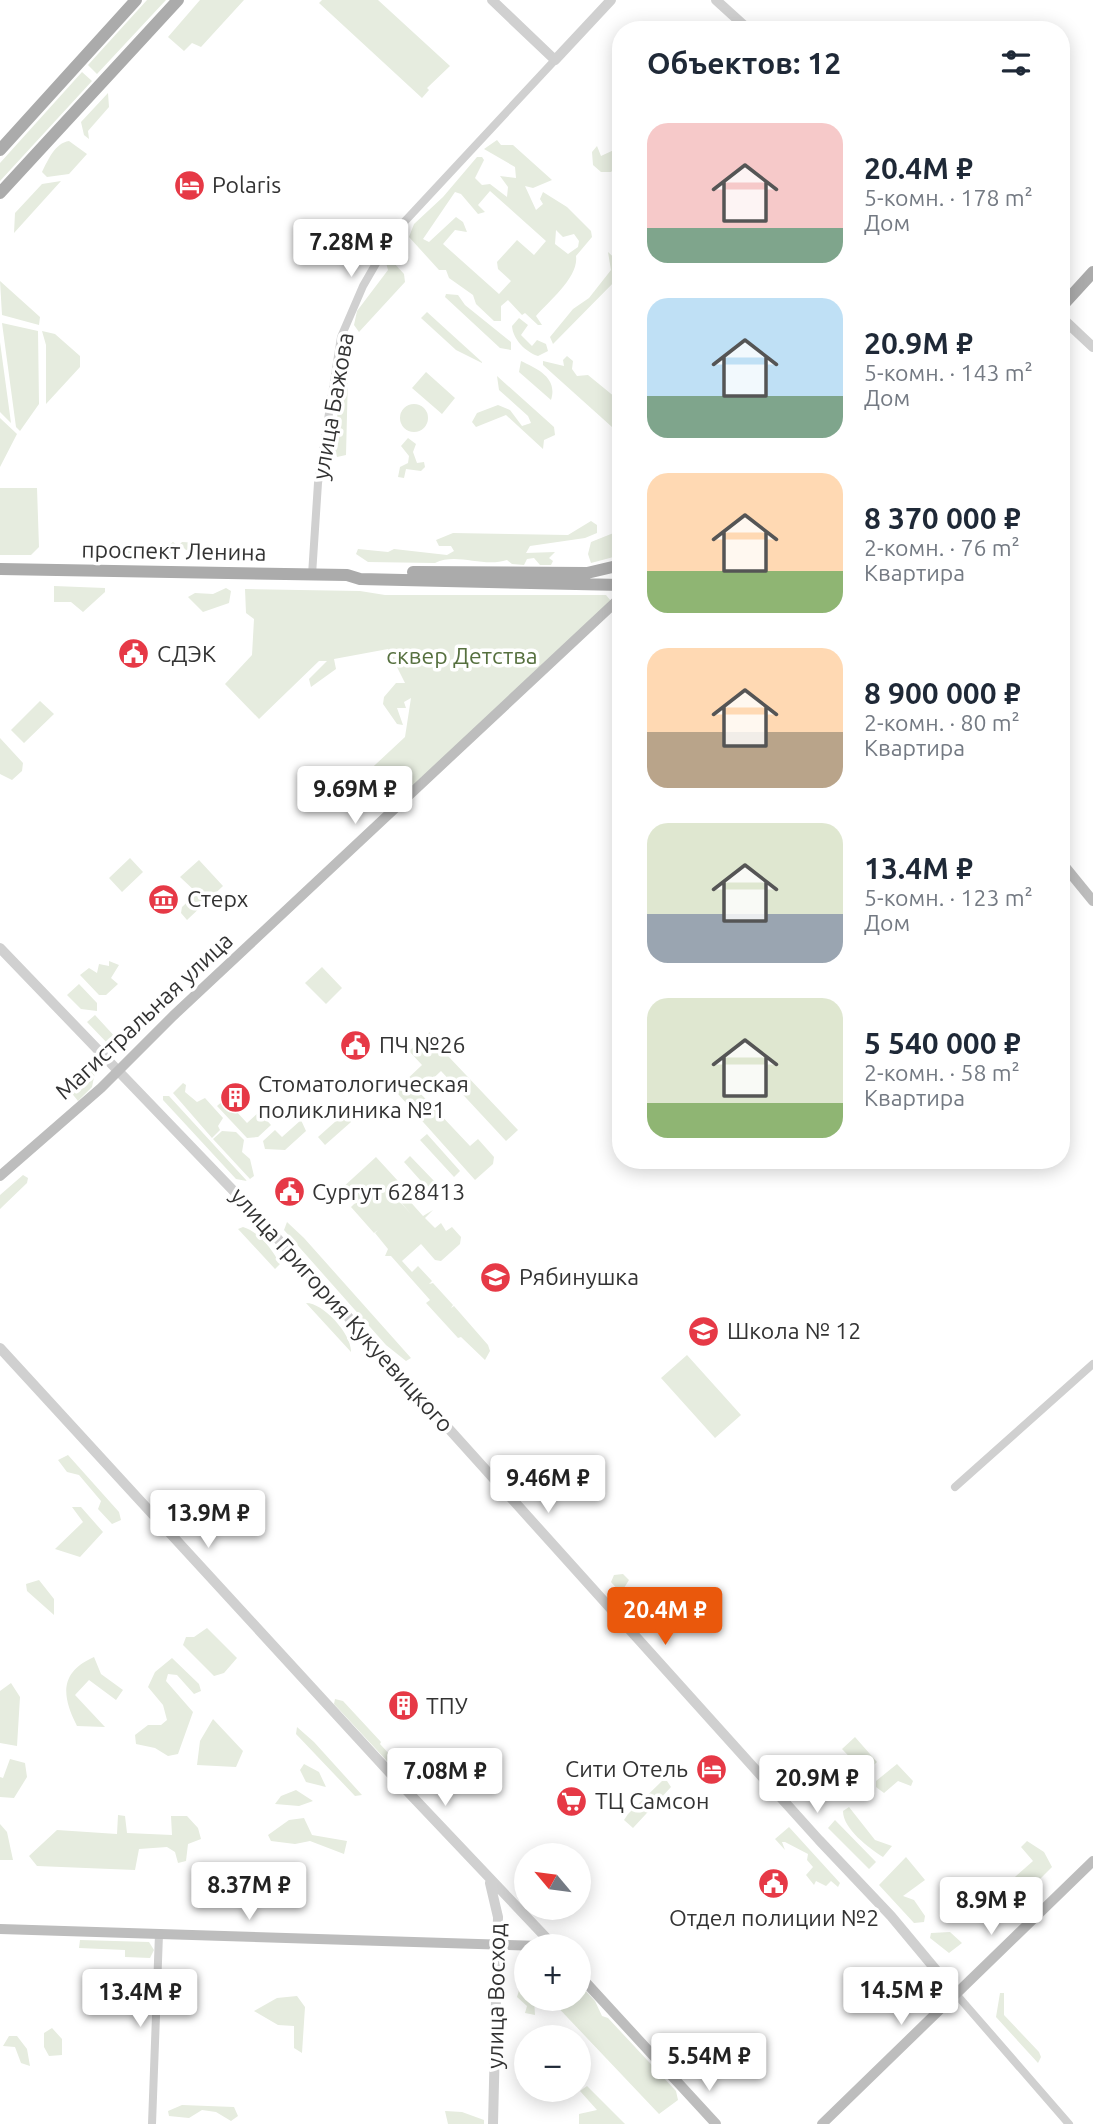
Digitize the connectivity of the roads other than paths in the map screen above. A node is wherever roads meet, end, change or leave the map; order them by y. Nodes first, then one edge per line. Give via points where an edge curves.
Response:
1 (136, 0) edge
2 (178, 0) edge
3 (492, 0) edge
4 (611, 0) edge
5 (716, 0) edge
6 (739, 21) edge
7 (555, 60) junction
8 (0, 150) edge
9 (0, 193) edge
10 (1093, 272) edge
11 (1070, 297) edge
12 (1070, 325) edge
13 (1093, 347) edge
14 (612, 567) edge
15 (0, 569) edge
16 (312, 575) junction
17 (347, 575) junction
18 (612, 586) edge
19 (612, 605) edge
20 (1070, 873) edge
21 (1093, 901) edge
22 (0, 948) edge
23 (118, 1069) junction
24 (0, 1176) edge
25 (0, 1348) edge
26 (1093, 1364) edge
27 (955, 1487) dead end
28 (1093, 1861) edge
29 (484, 1871) junction
30 (0, 1929) edge
31 (159, 1934) junction
32 (543, 1934) edge
33 (497, 1943) junction
34 (514, 1944) edge
35 (591, 1988) edge
36 (956, 1994) junction
37 (152, 2124) edge
38 (493, 2124) edge
39 (716, 2124) edge
40 (822, 2124) edge
41 (1069, 2124) edge

1 - 8 main road
2 - 9 main road
3 - 7 street
4 - 7 street, улица Бажова
5 - 6 street
7 - 16 street, улица Бажова via 393,234 369,275 341,337 318,483
10 - 11 main road
12 - 13 street
14 - 17 main road, проспект Ленина via 587,573
15 - 16 main road, проспект Ленина
16 - 17 main road, проспект Ленина
17 - 18 main road, проспект Ленина via 359,579
19 - 23 main road, Магистральная улица
20 - 21 main road
22 - 23 street, улица Григория Кукуевицкого
23 - 24 main road, Магистральная улица
23 - 36 street, улица Григория Кукуевицкого via 405,1378 891,1916
25 - 29 street
26 - 27 street
28 - 36 main road
29 - 32 street
29 - 33 street, улица Восход via 498,1905
30 - 31 main road
31 - 33 main road
31 - 37 street
33 - 34 main road
33 - 38 street, улица Восход
35 - 39 main road
36 - 40 main road
36 - 41 street

